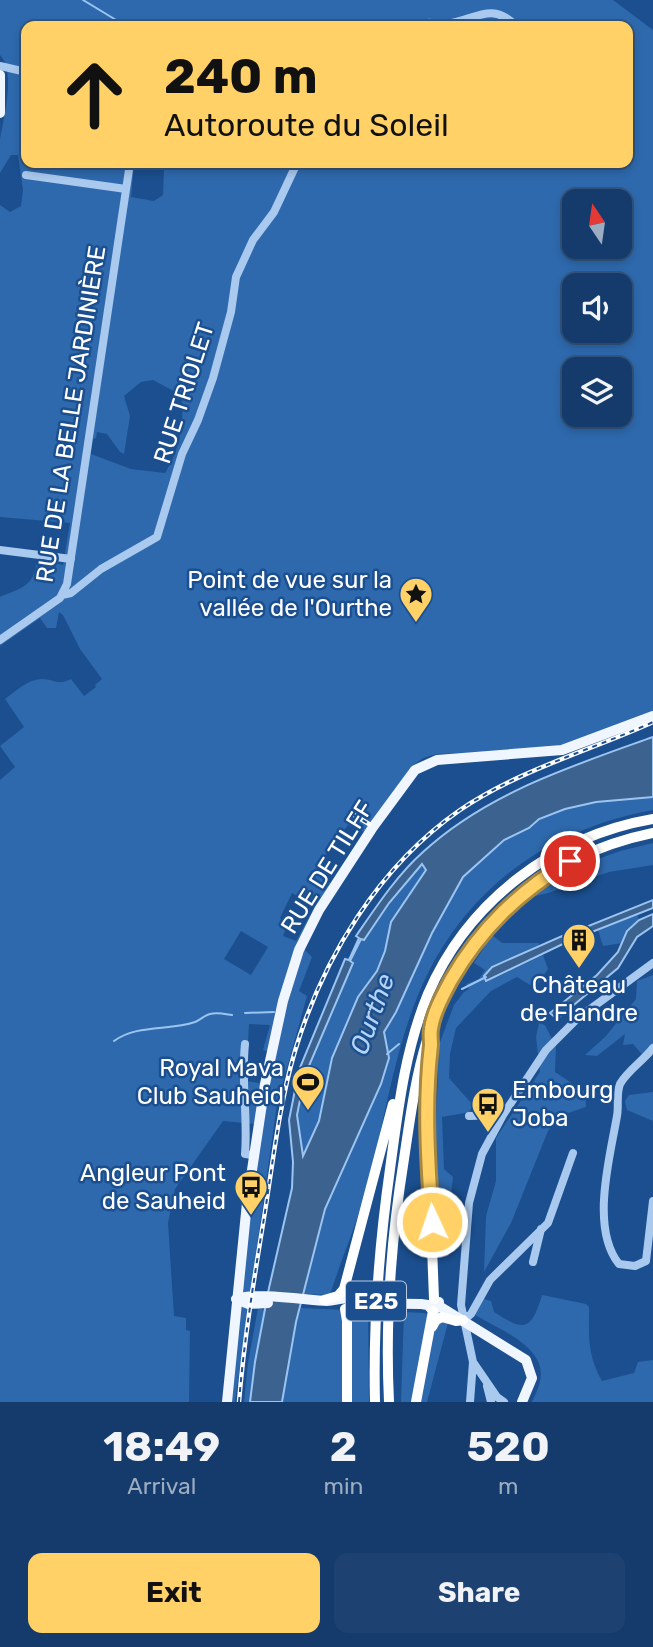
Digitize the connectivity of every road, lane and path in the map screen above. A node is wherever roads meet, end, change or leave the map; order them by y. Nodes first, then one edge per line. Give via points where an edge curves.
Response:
1 (455, 21) edge
2 (511, 21) edge
3 (0, 66) edge
4 (21, 71) edge
5 (0, 75) edge
6 (0, 113) edge
7 (129, 168) edge
8 (295, 168) edge
9 (26, 175) dead end
10 (126, 189) junction
11 (0, 550) edge
12 (71, 559) junction
13 (62, 595) junction
14 (0, 640) edge
15 (653, 716) edge
16 (653, 819) edge
17 (653, 833) edge
18 (653, 963) edge
19 (430, 1030) junction
20 (244, 1044) dead end
21 (653, 1048) edge
22 (403, 1082) junction
23 (503, 1115) junction
24 (469, 1116) dead end
25 (573, 1153) dead end
26 (253, 1155) junction
27 (653, 1201) edge
28 (541, 1229) junction
29 (533, 1262) dead end
30 (351, 1266) junction
31 (242, 1298) junction
32 (324, 1300) junction
33 (344, 1303) junction
34 (434, 1305) junction
35 (463, 1320) junction
36 (432, 1327) junction
37 (473, 1362) junction
38 (486, 1383) junction
39 (227, 1402) edge
40 (347, 1402) edge
41 (375, 1402) edge
42 (388, 1402) edge
43 (416, 1402) edge
44 (470, 1402) edge
45 (491, 1402) edge
46 (504, 1402) edge
47 (510, 1402) edge
48 (520, 1402) edge

1 - 2 street via 486,11
3 - 4 street
5 - 6 main road
7 - 10 street, RUE DE LA BELLE JARDINIÈRE
8 - 13 street, RUE TRIOLET via 238,272 213,378 182,454 157,537
9 - 10 street
10 - 12 street, RUE DE LA BELLE JARDINIÈRE
11 - 12 street
12 - 13 street, RUE DE LA BELLE JARDINIÈRE
13 - 14 street, RUE DE LA BELLE JARDINIÈRE
15 - 26 main road, RUE DE TILFF via 562,750 437,760 415,770 319,909 299,950 274,1041
16 - 22 highway, E25 via 600,832 564,848 518,878 476,917 428,994
17 - 19 highway, E25 via 579,856 518,896 466,955
18 - 23 street via 566,1028
19 - 34 highway via 426,1089
19 - 42 highway, E25 via 417,1076 394,1230
20 - 26 street via 245,1154
21 - 27 street via 620,1085 604,1209 608,1243 619,1264 635,1266 646,1261
22 - 30 highway via 392,1108
22 - 41 highway, E25 via 379,1256
23 - 24 street
23 - 35 street via 482,1154 469,1203
25 - 28 street via 548,1223
26 - 31 main road, RUE DE TILFF
28 - 29 street
28 - 35 street via 490,1280
30 - 32 highway via 344,1289
30 - 33 highway
31 - 32 main road
31 - 33 main road
31 - 39 main road, RUE DE TILFF
32 - 33 main road
33 - 34 main road
33 - 40 highway
34 - 35 main road
34 - 36 highway
35 - 36 highway via 442,1317
35 - 37 street
35 - 48 main road via 530,1365 531,1384
36 - 43 highway
37 - 38 street
37 - 44 street
38 - 45 street
38 - 46 street
47 - 48 main road

